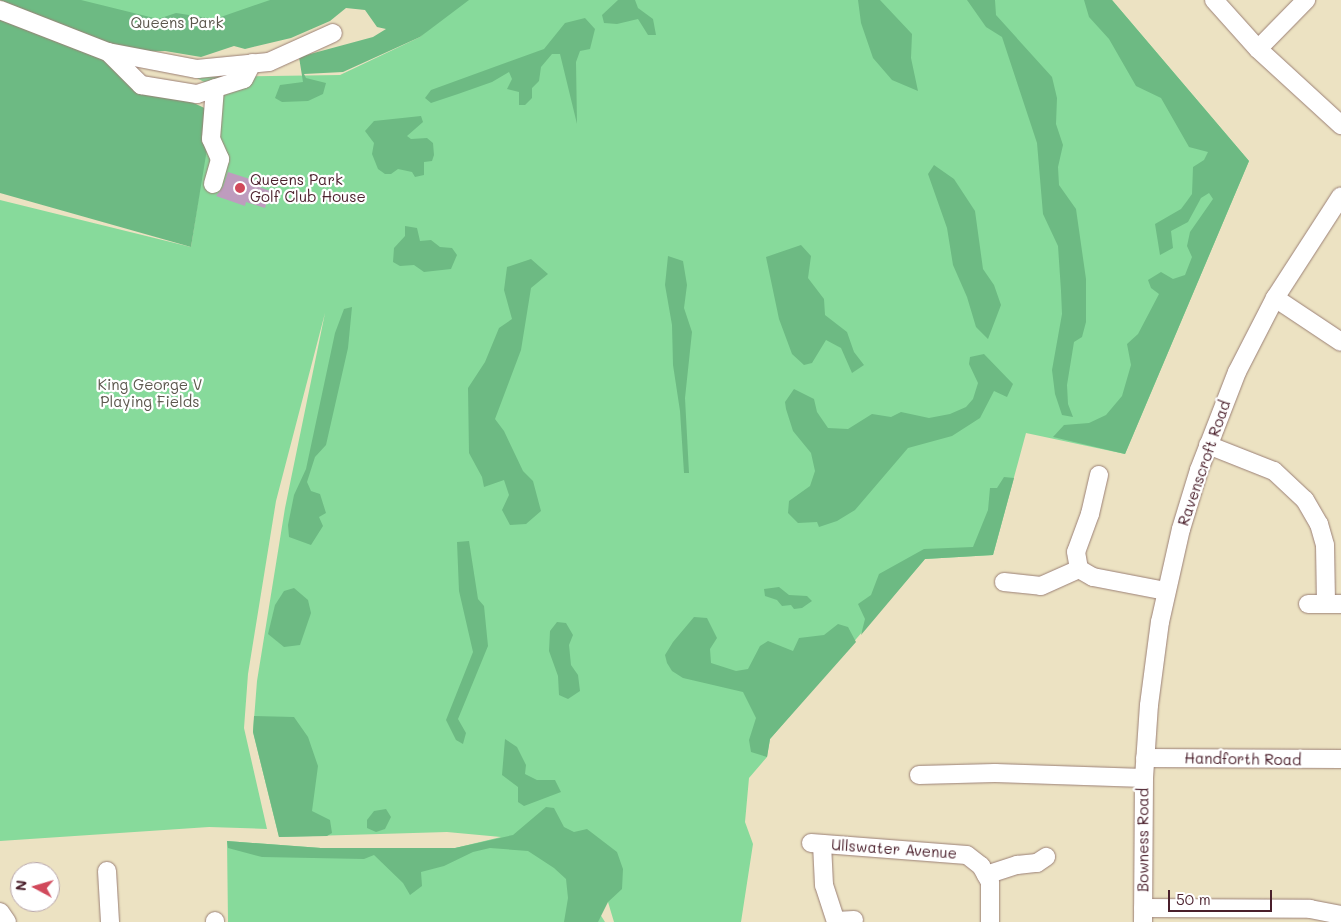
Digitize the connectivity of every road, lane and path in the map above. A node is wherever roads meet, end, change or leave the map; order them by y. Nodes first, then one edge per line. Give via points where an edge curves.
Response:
1 (1214, 0) edge
2 (1306, 0) edge
3 (0, 10) edge
4 (333, 33) dead end
5 (1258, 50) junction
6 (108, 52) junction
7 (252, 64) junction
8 (197, 69) junction
9 (215, 88) junction
10 (197, 94) junction
11 (1341, 125) edge
12 (213, 184) dead end
13 (1341, 196) edge
14 (1275, 298) junction
15 (1341, 342) edge
16 (1208, 446) junction
17 (1098, 475) dead end
18 (1079, 569) junction
19 (1004, 582) dead end
20 (1166, 591) junction
21 (1308, 604) dead end
22 (1334, 604) edge
23 (1145, 758) junction
24 (1341, 759) edge
25 (919, 775) dead end
26 (1144, 778) junction
27 (1046, 857) dead end
28 (107, 871) dead end
29 (986, 875) junction
30 (0, 912) edge
31 (1143, 915) edge
32 (1341, 915) edge
33 (854, 920) dead end
34 (836, 921) edge
35 (8, 922) edge
36 (110, 922) edge
37 (990, 922) edge

1 - 5 street
2 - 5 street
3 - 6 street
4 - 7 street via 269,62
5 - 11 street
6 - 8 street
6 - 10 street via 141,85
7 - 8 street
7 - 9 street via 244,79
8 - 10 street
9 - 10 street
9 - 12 street via 211,139 220,159
13 - 14 street, Ravenscroft Road
14 - 15 street
14 - 16 street, Ravenscroft Road via 1237,372
16 - 20 street, Ravenscroft Road
16 - 22 street via 1274,471 1305,500 1319,524
17 - 18 street via 1090,514 1076,552
18 - 19 street via 1041,586
18 - 20 street via 1093,577
20 - 23 street, Ravenscroft Road via 1154,661
21 - 22 street
23 - 24 street, Handforth Road
23 - 26 street, Bowness Road
25 - 26 street via 996,773
26 - 31 street, Bowness Road
27 - 29 street via 1037,864 1011,866
28 - 36 street
29 - 34 street, Ullswater Avenue via 975,860 957,852 817,843 824,885
29 - 37 street via 991,892
30 - 35 street
31 - 32 street via 1310,909
33 - 34 street, Ullswater Avenue

